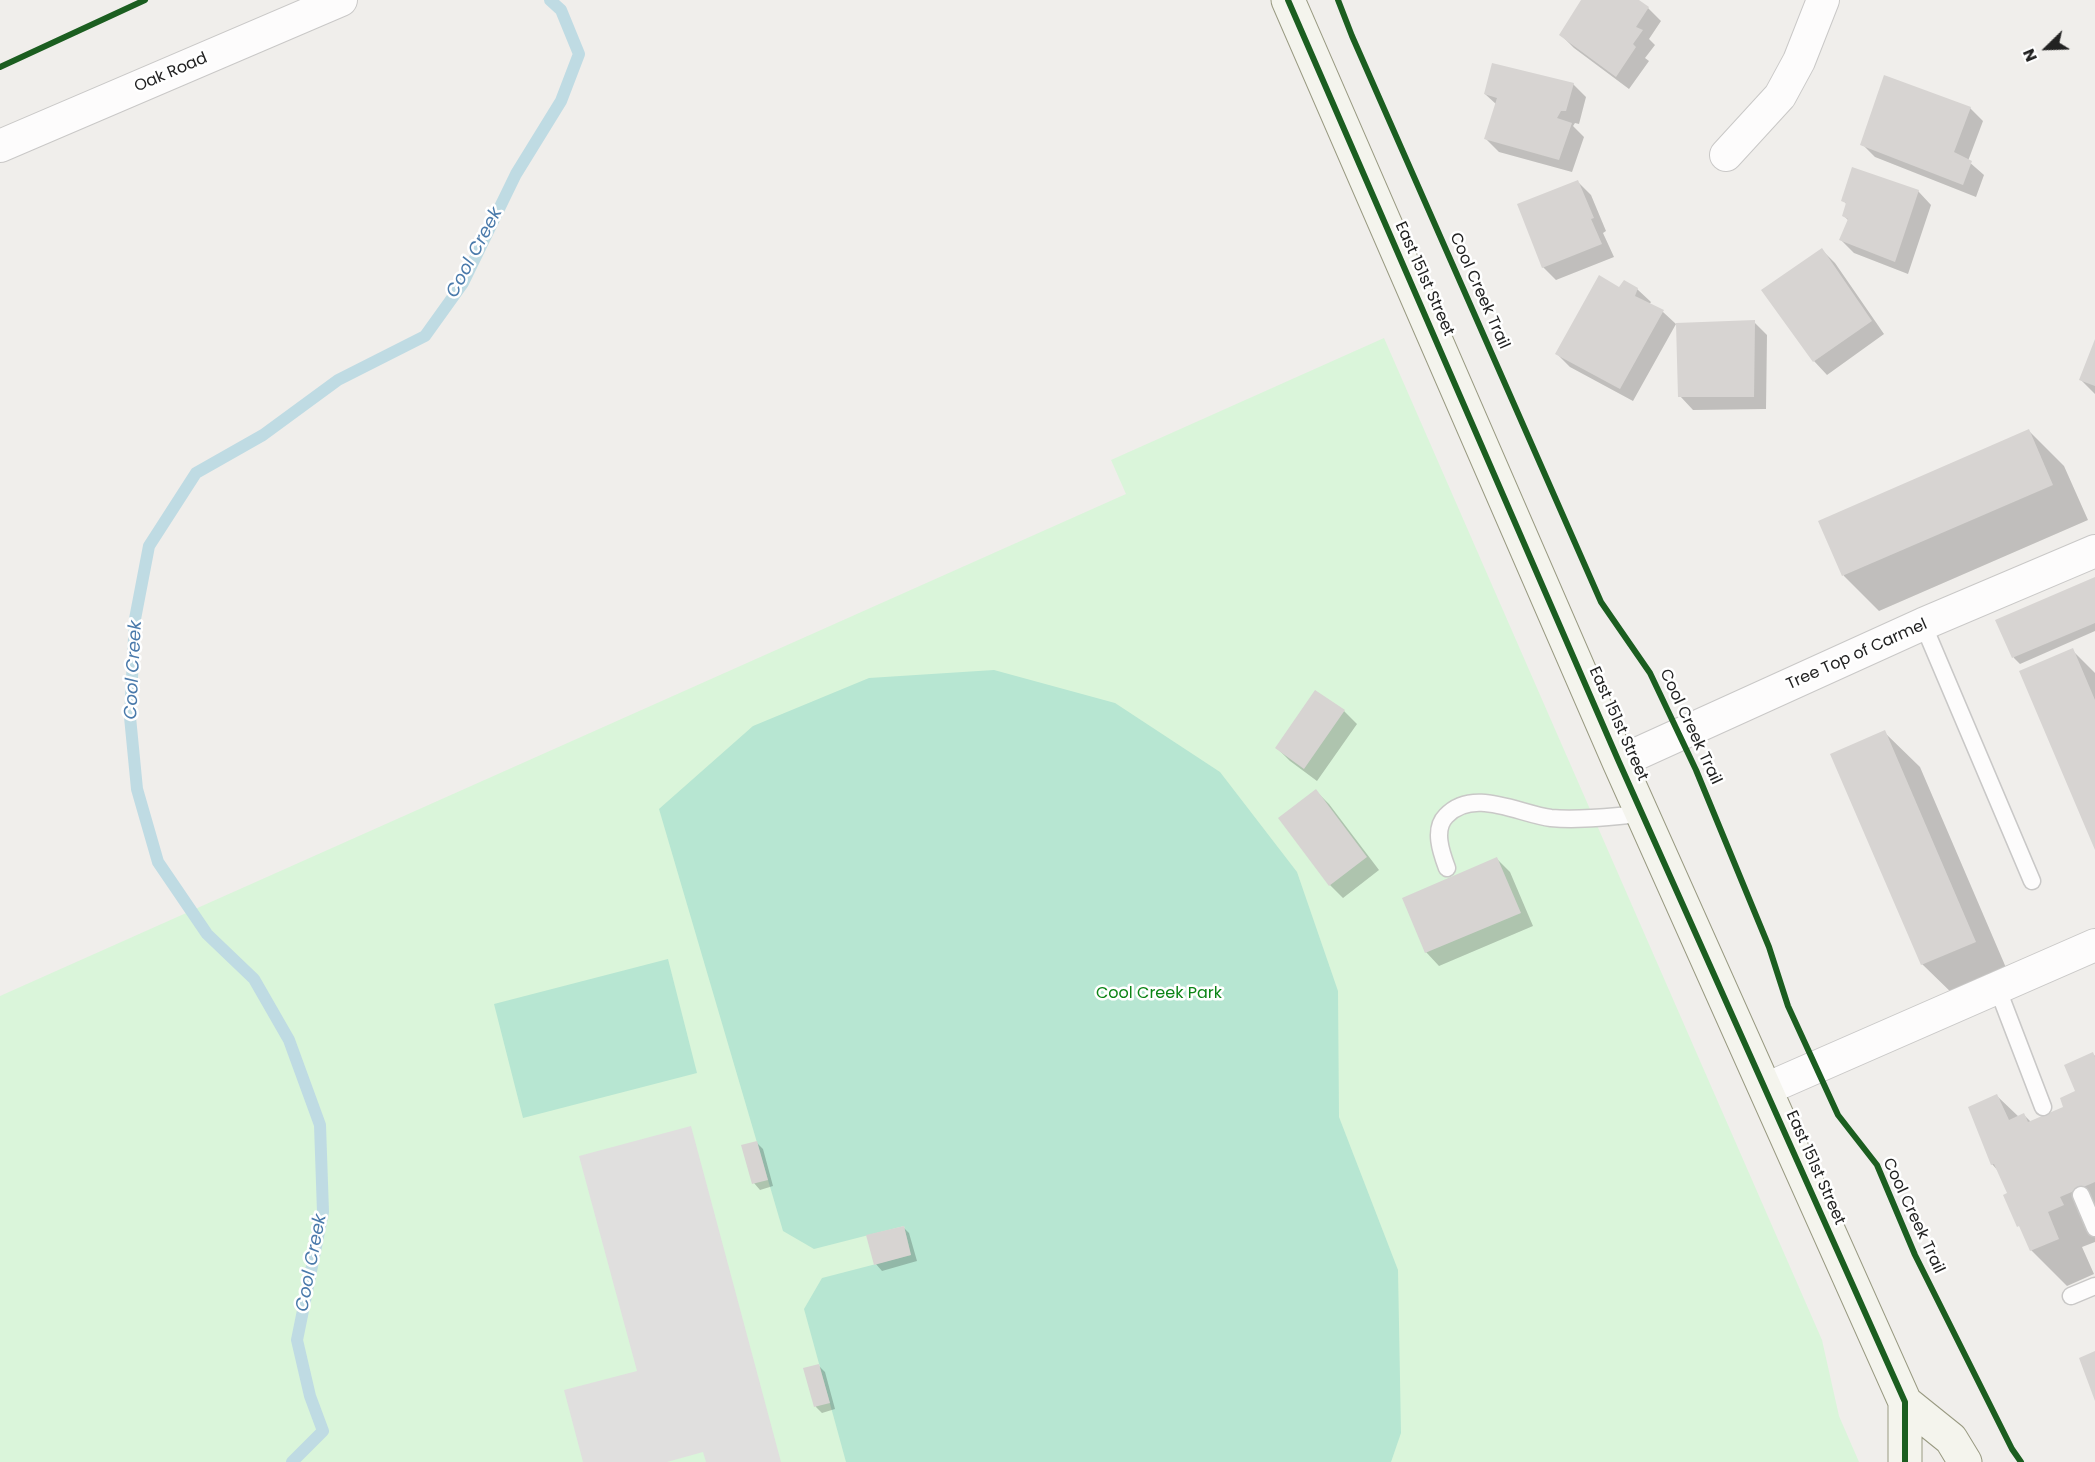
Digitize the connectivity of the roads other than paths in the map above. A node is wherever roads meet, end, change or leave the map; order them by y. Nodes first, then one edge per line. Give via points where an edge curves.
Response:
1 (341, 0) edge
2 (1288, 0) edge
3 (1823, 0) edge
4 (0, 146) edge
5 (1726, 155) dead end
6 (2095, 551) edge
7 (1923, 624) junction
8 (1619, 762) junction
9 (1643, 814) junction
10 (1446, 868) dead end
11 (2032, 881) dead end
12 (2095, 945) edge
13 (1997, 987) junction
14 (1766, 1089) junction
15 (2043, 1107) dead end
16 (2081, 1195) dead end
17 (2095, 1228) edge
18 (2095, 1286) edge
19 (2071, 1296) dead end
20 (1905, 1402) junction
21 (1905, 1462) edge
22 (1965, 1462) edge

1 - 4 street, Oak Road
2 - 8 street, East 151st Street
3 - 5 street via 1799,61 1780,96
6 - 7 street, Tree Top of Carmel
7 - 8 street, Tree Top of Carmel
7 - 11 lane
8 - 9 street, East 151st Street
9 - 10 lane via 1551,818 1487,803 1469,803 1452,809 1440,822 1439,838
9 - 14 street, East 151st Street
12 - 13 street
13 - 14 street
13 - 15 lane
14 - 20 street, East 151st Street
16 - 17 lane
18 - 19 lane
20 - 21 street, East 151st Street
20 - 22 street, East 151st Street via 1951,1439

